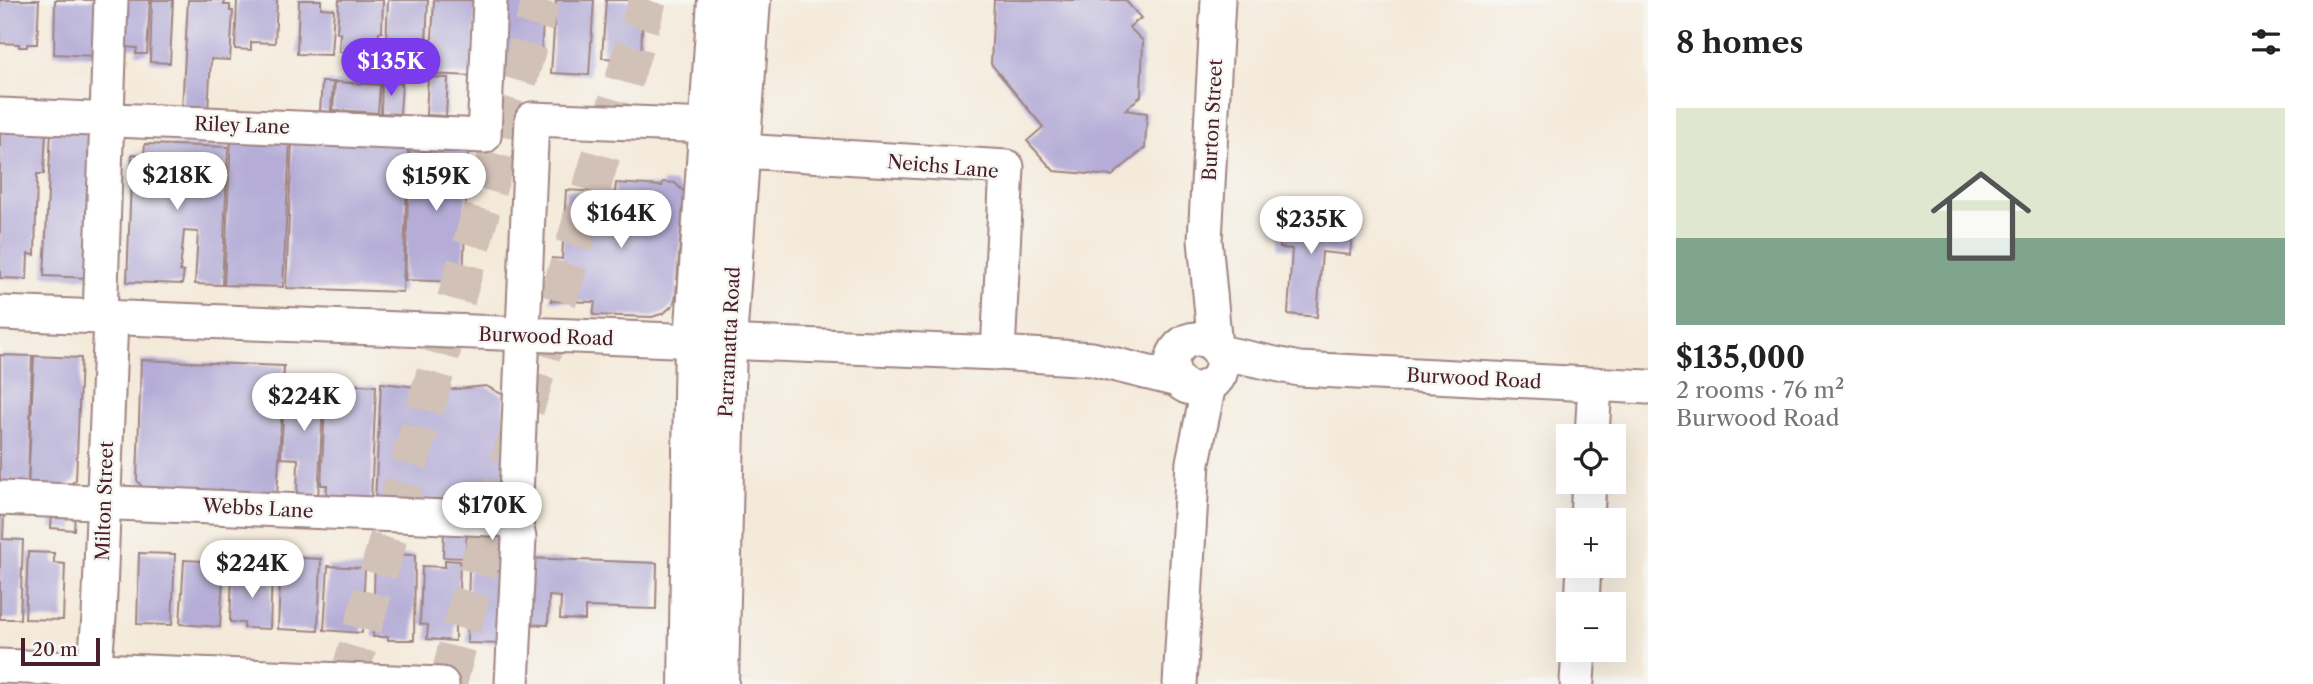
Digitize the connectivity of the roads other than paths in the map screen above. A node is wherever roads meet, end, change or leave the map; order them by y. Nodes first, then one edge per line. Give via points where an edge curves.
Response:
1 (111, 0) edge
2 (490, 0) edge
3 (717, 0) edge
4 (751, 0) edge
5 (1218, 0) edge
6 (0, 115) edge
7 (107, 119) junction
8 (710, 126) junction
9 (741, 151) junction
10 (0, 313) edge
11 (105, 317) junction
12 (523, 336) junction
13 (710, 341) junction
14 (999, 353) junction
15 (1198, 365) junction
16 (1595, 384) junction
17 (1648, 387) edge
18 (1593, 424) edge
19 (0, 498) edge
20 (104, 501) junction
21 (515, 520) junction
22 (1578, 662) edge
23 (0, 666) edge
24 (94, 677) edge
25 (1577, 682) dead end
26 (442, 684) edge
27 (512, 684) edge
28 (688, 684) edge
29 (719, 684) edge
30 (1180, 684) edge

1 - 7 street, Milton Street
2 - 7 street, Riley Lane via 484,135
3 - 8 highway, Parramatta Road
4 - 9 highway, Parramatta Road
5 - 15 street, Burton Street
6 - 7 street, Riley Lane
7 - 11 street, Milton Street
8 - 12 street via 532,119
8 - 13 highway, Parramatta Road
9 - 13 highway, Parramatta Road
9 - 14 street, Neichs Lane via 1007,167
10 - 11 street, Burwood Road
11 - 12 street, Burwood Road
11 - 20 street, Milton Street
12 - 13 street, Burwood Road
12 - 21 street
13 - 14 street, Burwood Road
13 - 28 highway, Parramatta Road
13 - 29 highway, Parramatta Road
14 - 15 street, Burwood Road
15 - 16 street, Burwood Road
15 - 30 street, Burton Street
16 - 17 street, Burwood Road
16 - 18 street
19 - 20 street, Webbs Lane
20 - 21 street, Webbs Lane
20 - 24 street, Milton Street
21 - 27 street via 519,538
22 - 25 street
23 - 24 street
24 - 26 street

